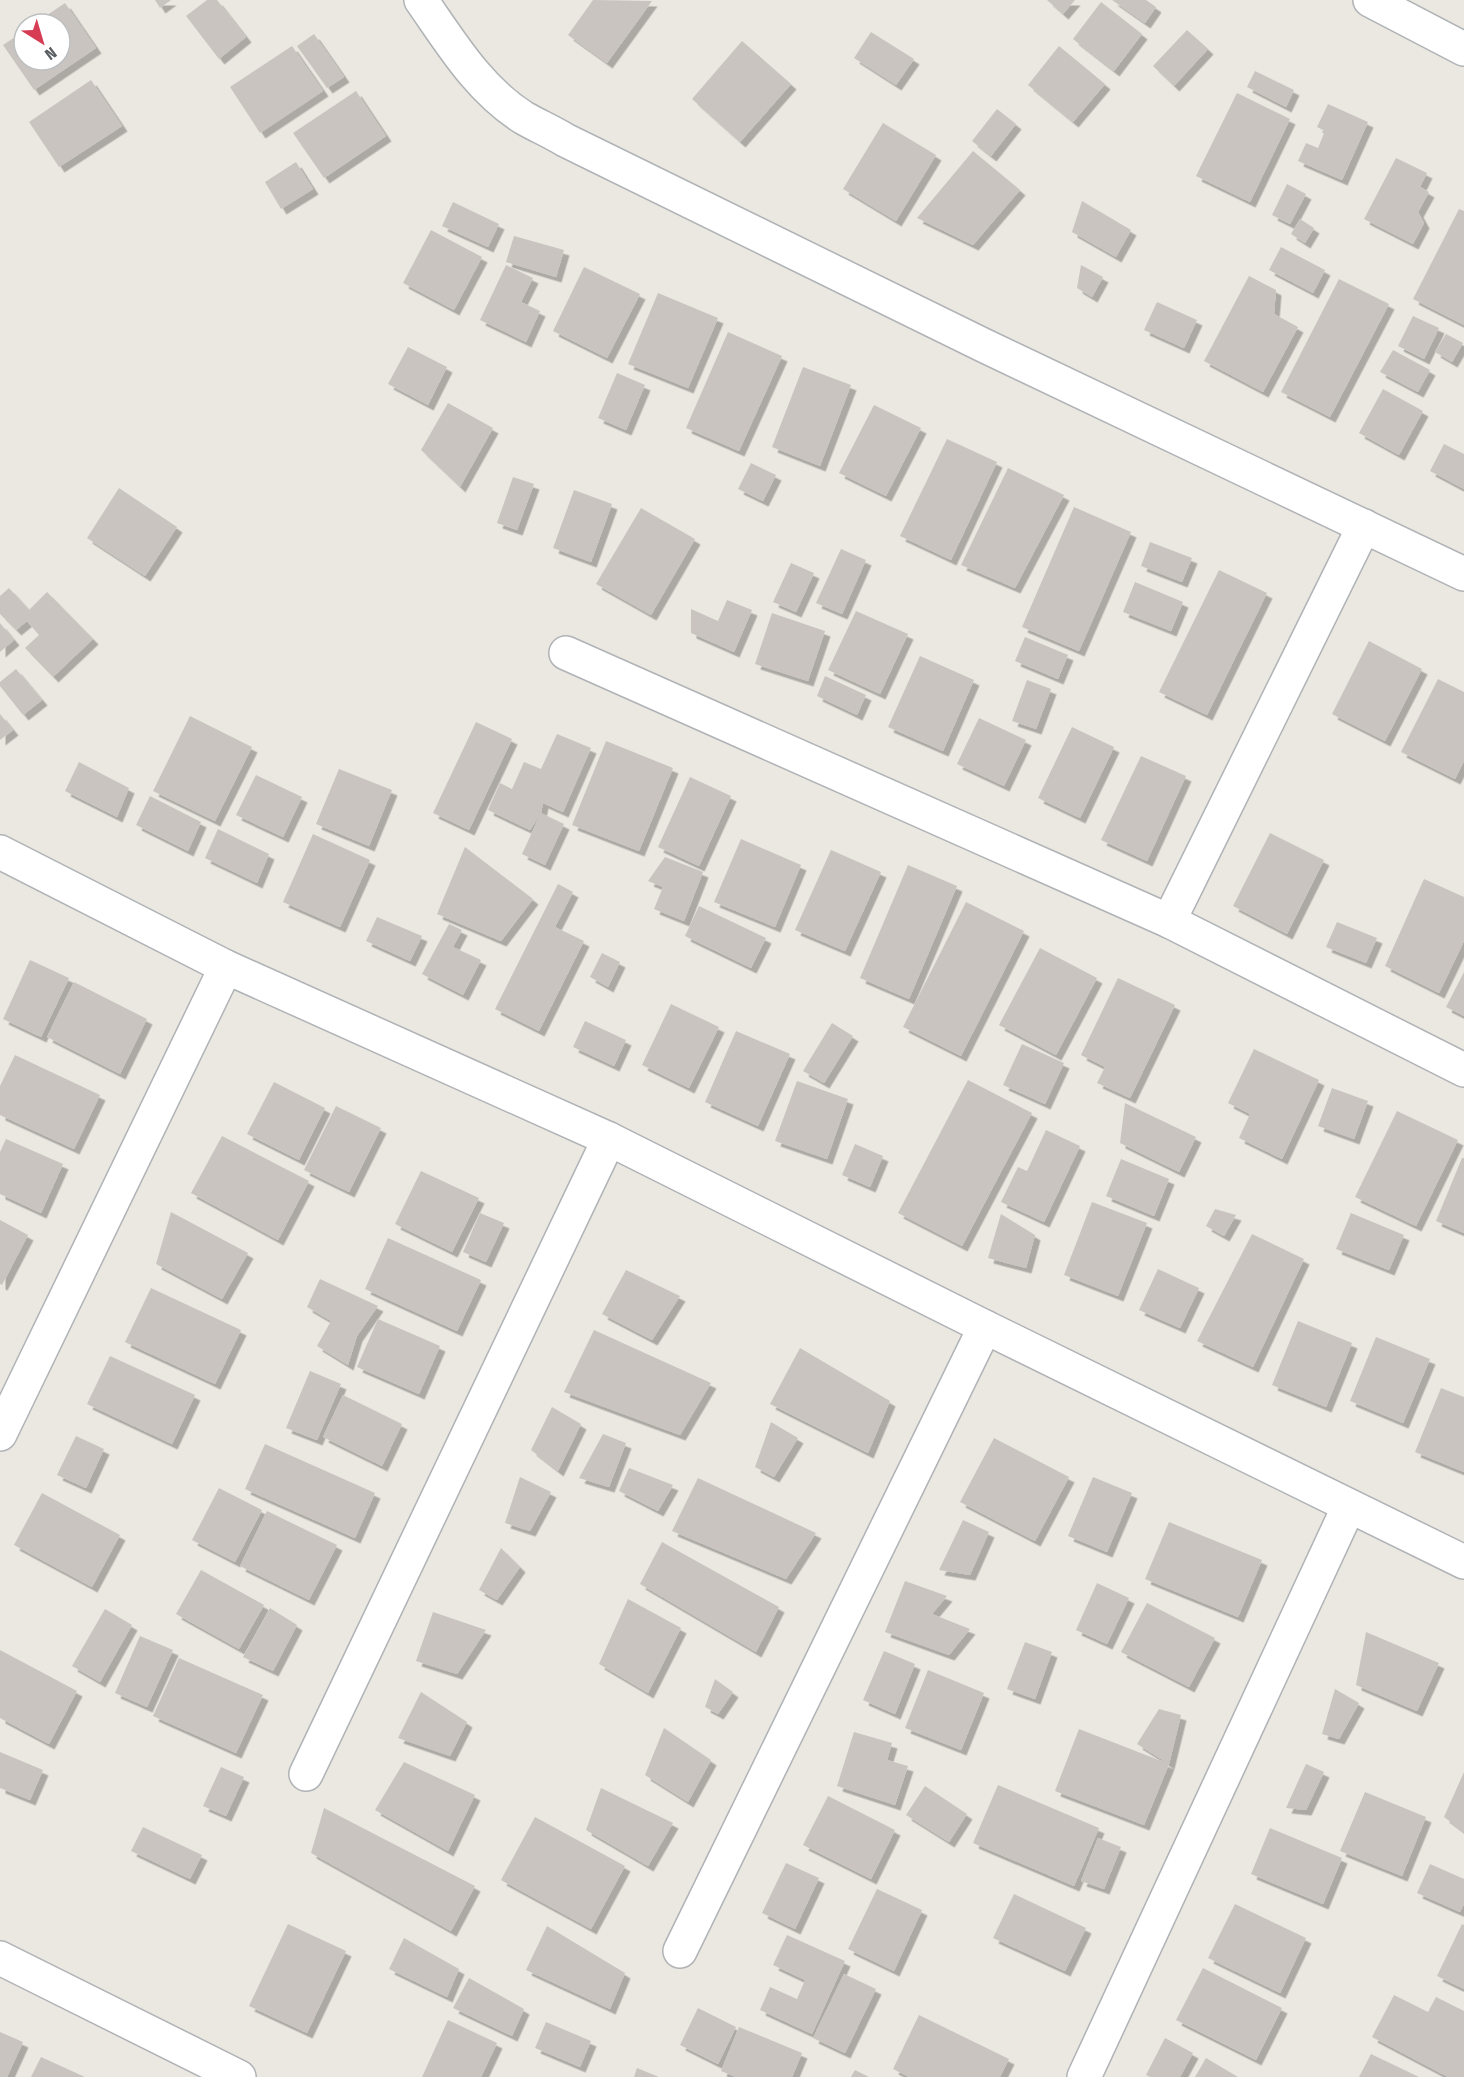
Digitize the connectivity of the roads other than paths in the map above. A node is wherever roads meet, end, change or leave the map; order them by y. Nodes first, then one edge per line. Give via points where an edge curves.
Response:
1 (421, 0) edge
2 (1370, 0) edge
3 (1464, 49) edge
4 (1364, 526) junction
5 (1464, 574) edge
6 (566, 653) dead end
7 (0, 852) edge
8 (1169, 921) junction
9 (226, 967) junction
10 (1464, 1070) edge
11 (609, 1139) junction
12 (985, 1327) junction
13 (0, 1434) edge
14 (1348, 1506) junction
15 (1464, 1562) edge
16 (306, 1774) dead end
17 (680, 1951) dead end
18 (0, 1958) edge
19 (239, 2077) edge
20 (1084, 2077) edge

1 - 4 street via 467,66 523,117 975,341
2 - 3 street
4 - 5 street
4 - 8 street
6 - 8 street
7 - 9 street
8 - 10 street
9 - 11 street
9 - 13 street
11 - 12 street
11 - 16 street
12 - 14 street
12 - 17 street
14 - 15 street
14 - 20 street
18 - 19 street

